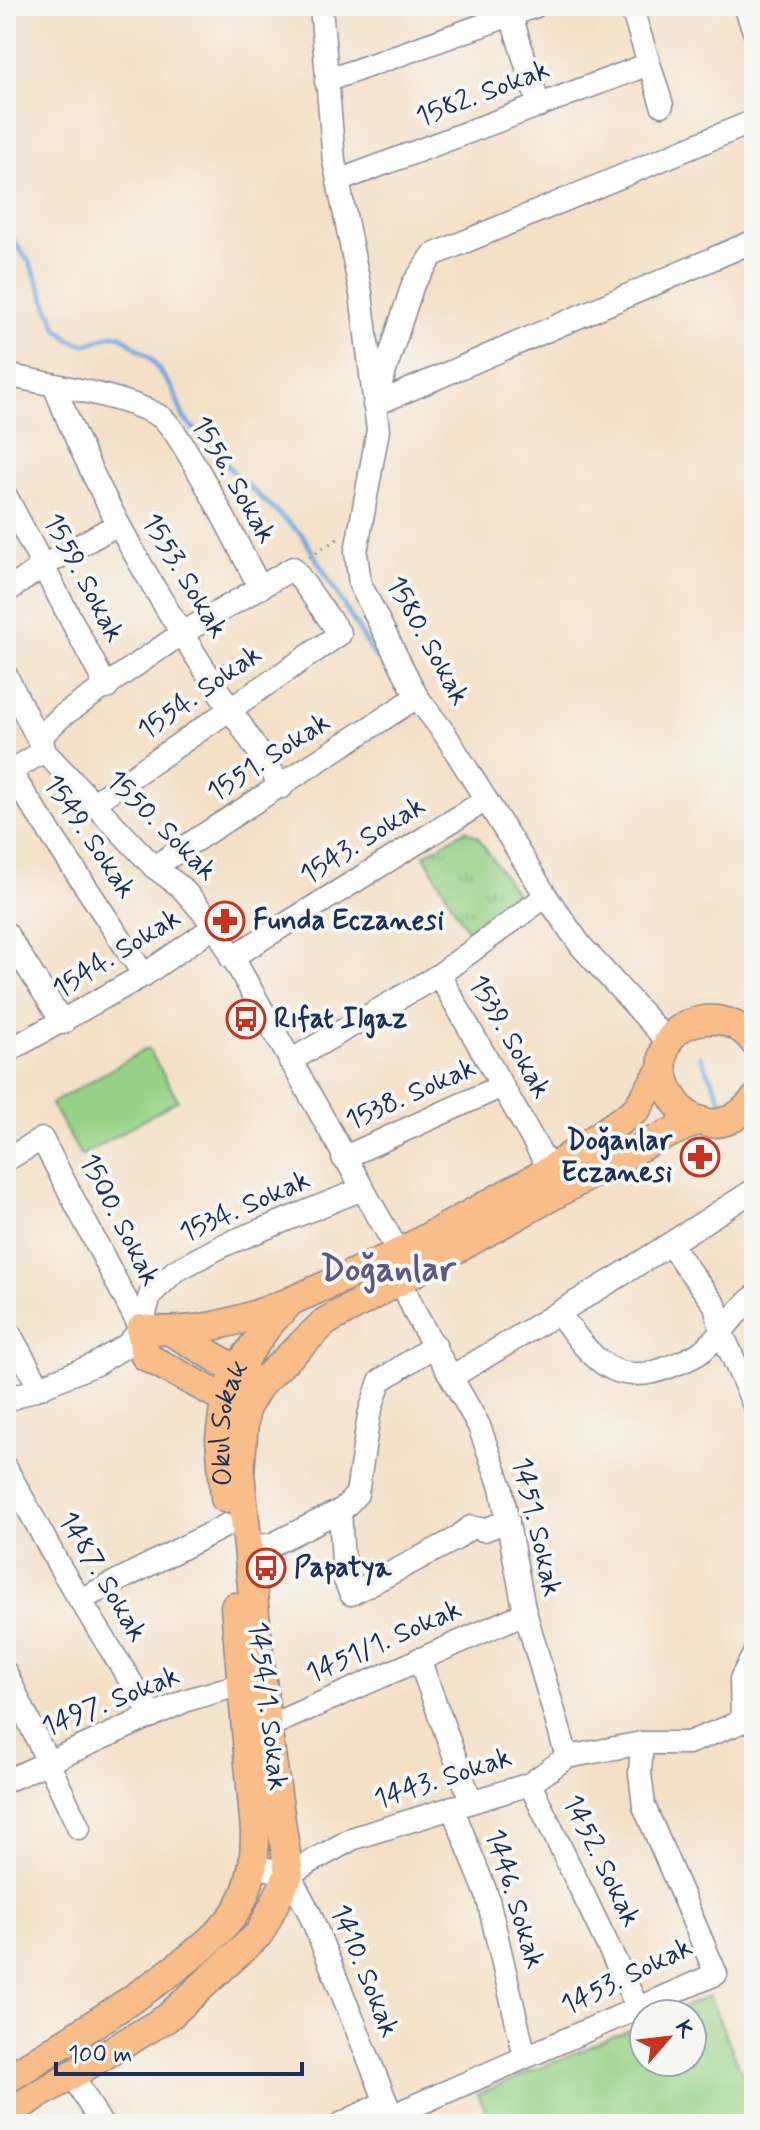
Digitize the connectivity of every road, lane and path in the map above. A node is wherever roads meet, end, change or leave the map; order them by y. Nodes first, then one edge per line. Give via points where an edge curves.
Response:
1 (321, 6) edge
2 (536, 6) edge
3 (631, 6) edge
4 (745, 6) edge
5 (509, 10) edge
6 (754, 31) edge
7 (649, 64) junction
8 (326, 81) junction
9 (662, 105) dead end
10 (539, 106) junction
11 (754, 121) edge
12 (338, 181) junction
13 (754, 241) edge
14 (6, 375) edge
15 (54, 385) junction
16 (374, 405) junction
17 (6, 496) edge
18 (118, 524) junction
19 (323, 548) dead end
20 (303, 561) dead end
21 (43, 566) junction
22 (260, 588) junction
23 (6, 592) edge
24 (181, 634) junction
25 (6, 676) edge
26 (107, 688) junction
27 (417, 697) junction
28 (231, 711) junction
29 (44, 751) junction
30 (8, 773) edge
31 (282, 787) junction
32 (486, 800) junction
33 (95, 802) junction
34 (154, 867) junction
35 (546, 896) junction
36 (215, 926) junction
37 (6, 933) edge
38 (231, 958) junction
39 (144, 975) junction
40 (439, 975) junction
41 (63, 1023) junction
42 (754, 1042) edge
43 (6, 1052) edge
44 (666, 1057) junction
45 (290, 1061) junction
46 (502, 1086) junction
47 (754, 1100) edge
48 (699, 1120) junction
49 (743, 1124) edge
50 (343, 1158) junction
51 (6, 1160) edge
52 (550, 1170) junction
53 (360, 1190) junction
54 (754, 1190) edge
55 (670, 1245) junction
56 (399, 1265) junction
57 (754, 1297) edge
58 (291, 1301) junction
59 (559, 1313) junction
60 (6, 1327) edge
61 (141, 1329) junction
62 (722, 1333) junction
63 (175, 1334) junction
64 (435, 1345) junction
65 (249, 1376) junction
66 (453, 1376) junction
67 (40, 1388) junction
68 (6, 1401) edge
69 (235, 1404) junction
70 (754, 1405) edge
71 (6, 1468) edge
72 (340, 1511) junction
73 (508, 1521) junction
74 (227, 1525) junction
75 (248, 1546) junction
76 (80, 1600) junction
77 (525, 1613) junction
78 (754, 1654) edge
79 (419, 1659) junction
80 (6, 1673) edge
81 (242, 1684) junction
82 (152, 1716) junction
83 (748, 1718) edge
84 (267, 1727) junction
85 (642, 1743) junction
86 (567, 1757) junction
87 (49, 1759) junction
88 (6, 1781) edge
89 (530, 1784) junction
90 (461, 1804) junction
91 (79, 1828) dead end
92 (255, 1866) junction
93 (289, 1874) junction
94 (633, 1998) edge
95 (661, 1998) edge
96 (628, 2012) edge
97 (525, 2057) junction
98 (72, 2074) junction
99 (6, 2080) edge
100 (6, 2114) edge
101 (390, 2114) edge
102 (101, 2124) edge
103 (341, 2124) edge

1 - 8 street, 1580. Sokak
2 - 5 street
3 - 7 street
4 - 6 street
5 - 8 street
5 - 10 street
7 - 9 street
7 - 10 street, 1582. Sokak
8 - 12 street, 1580. Sokak
10 - 12 street, 1582. Sokak
11 - 16 street via 433,255 413,284
12 - 16 street, 1580. Sokak via 361,294
13 - 16 street
14 - 15 street, 1556. Sokak
15 - 18 street, 1553. Sokak via 81,456
15 - 22 street, 1556. Sokak via 163,418
16 - 27 street, 1580. Sokak via 378,430 356,552 360,584
17 - 21 street, 1559. Sokak
18 - 21 street
18 - 24 street, 1553. Sokak
19 - 20 path
21 - 23 street
21 - 26 street, 1559. Sokak
22 - 24 street
22 - 28 street, 1554. Sokak via 293,568 340,634
24 - 26 street
24 - 28 street, 1553. Sokak
25 - 29 street, 1550. Sokak
26 - 29 street via 47,729 42,735
27 - 31 street, 1551. Sokak
27 - 32 street, 1580. Sokak
28 - 31 street, 1553. Sokak
28 - 33 street, 1554. Sokak
29 - 30 street
29 - 33 street, 1550. Sokak
30 - 39 street, 1549. Sokak
31 - 34 street, 1551. Sokak
32 - 35 street, 1580. Sokak
32 - 38 street, 1543. Sokak
33 - 34 street, 1550. Sokak
34 - 36 street, 1550. Sokak via 181,887
35 - 40 street
35 - 44 street, 1580. Sokak
36 - 38 street, 1550. Sokak
36 - 39 street, 1544. Sokak
37 - 41 street
38 - 45 street, 1550. Sokak
39 - 41 street, 1544. Sokak
40 - 45 street
40 - 46 street, 1539. Sokak
41 - 43 street, 1544. Sokak
42 - 44 main road via 735,1025 719,1020 686,1027
44 - 48 main road via 672,1101
44 - 52 main road, Okul Sokak via 636,1110
45 - 50 street, 1550. Sokak
46 - 50 street, 1538. Sokak
46 - 52 street, 1539. Sokak
47 - 49 main road
48 - 49 main road
48 - 56 main road
50 - 53 street, 1550. Sokak
51 - 61 street, 1500. Sokak via 42,1139
52 - 56 main road, Okul Sokak
53 - 56 street, 1550. Sokak
53 - 61 street, 1534. Sokak via 224,1245 175,1271 150,1295
54 - 55 street
55 - 59 street
55 - 62 street via 709,1295
56 - 58 main road, Okul Sokak
56 - 64 street, 1451. Sokak
56 - 65 main road
57 - 62 street
58 - 63 main road via 246,1319
58 - 65 main road, Okul Sokak via 269,1324
59 - 62 street via 584,1348 630,1376 651,1375 700,1353
59 - 66 street
60 - 67 street
61 - 63 main road
61 - 67 street via 127,1345 96,1364
61 - 69 main road via 145,1356
62 - 70 street
63 - 65 main road
64 - 66 street, 1451. Sokak
64 - 72 street via 380,1381 365,1430 357,1494
65 - 69 main road, Okul Sokak
66 - 73 street, 1451. Sokak via 479,1426
67 - 68 street
69 - 74 main road, Okul Sokak via 220,1439
69 - 75 main road, 1454/1. Sokak
71 - 76 street, 1487. Sokak
72 - 73 street via 344,1578 351,1594 471,1527 484,1530
72 - 75 street via 271,1545
73 - 77 street, 1451. Sokak
74 - 76 street
74 - 81 main road, Okul Sokak
75 - 84 main road, 1454/1. Sokak
76 - 82 street, 1487. Sokak
77 - 79 street, 1451/1. Sokak
77 - 86 street, 1451. Sokak
78 - 83 street via 741,1679
79 - 84 street, 1451/1. Sokak
79 - 90 street, 1446. Sokak
80 - 87 street
81 - 82 street, 1497. Sokak
81 - 92 main road, Okul Sokak
82 - 87 street, 1497. Sokak
83 - 85 street, 1443. Sokak via 688,1743
84 - 93 main road, 1454/1. Sokak
85 - 86 street, 1443. Sokak
85 - 95 street, 1453. Sokak via 644,1806 716,1974
86 - 89 street, 1443. Sokak
87 - 88 street, 1497. Sokak
87 - 91 street
89 - 90 street, 1443. Sokak
89 - 94 street, 1452. Sokak
90 - 93 street, 1443. Sokak via 354,1838
90 - 97 street, 1446. Sokak
92 - 93 street
92 - 99 main road, Okul Sokak via 226,1925 168,1974
93 - 98 main road via 260,1933 203,1987 167,2018
93 - 101 street, 1410. Sokak
96 - 97 street, 1453. Sokak
97 - 101 street, 1453. Sokak
98 - 100 main road
98 - 102 street
101 - 103 street, 1453. Sokak

